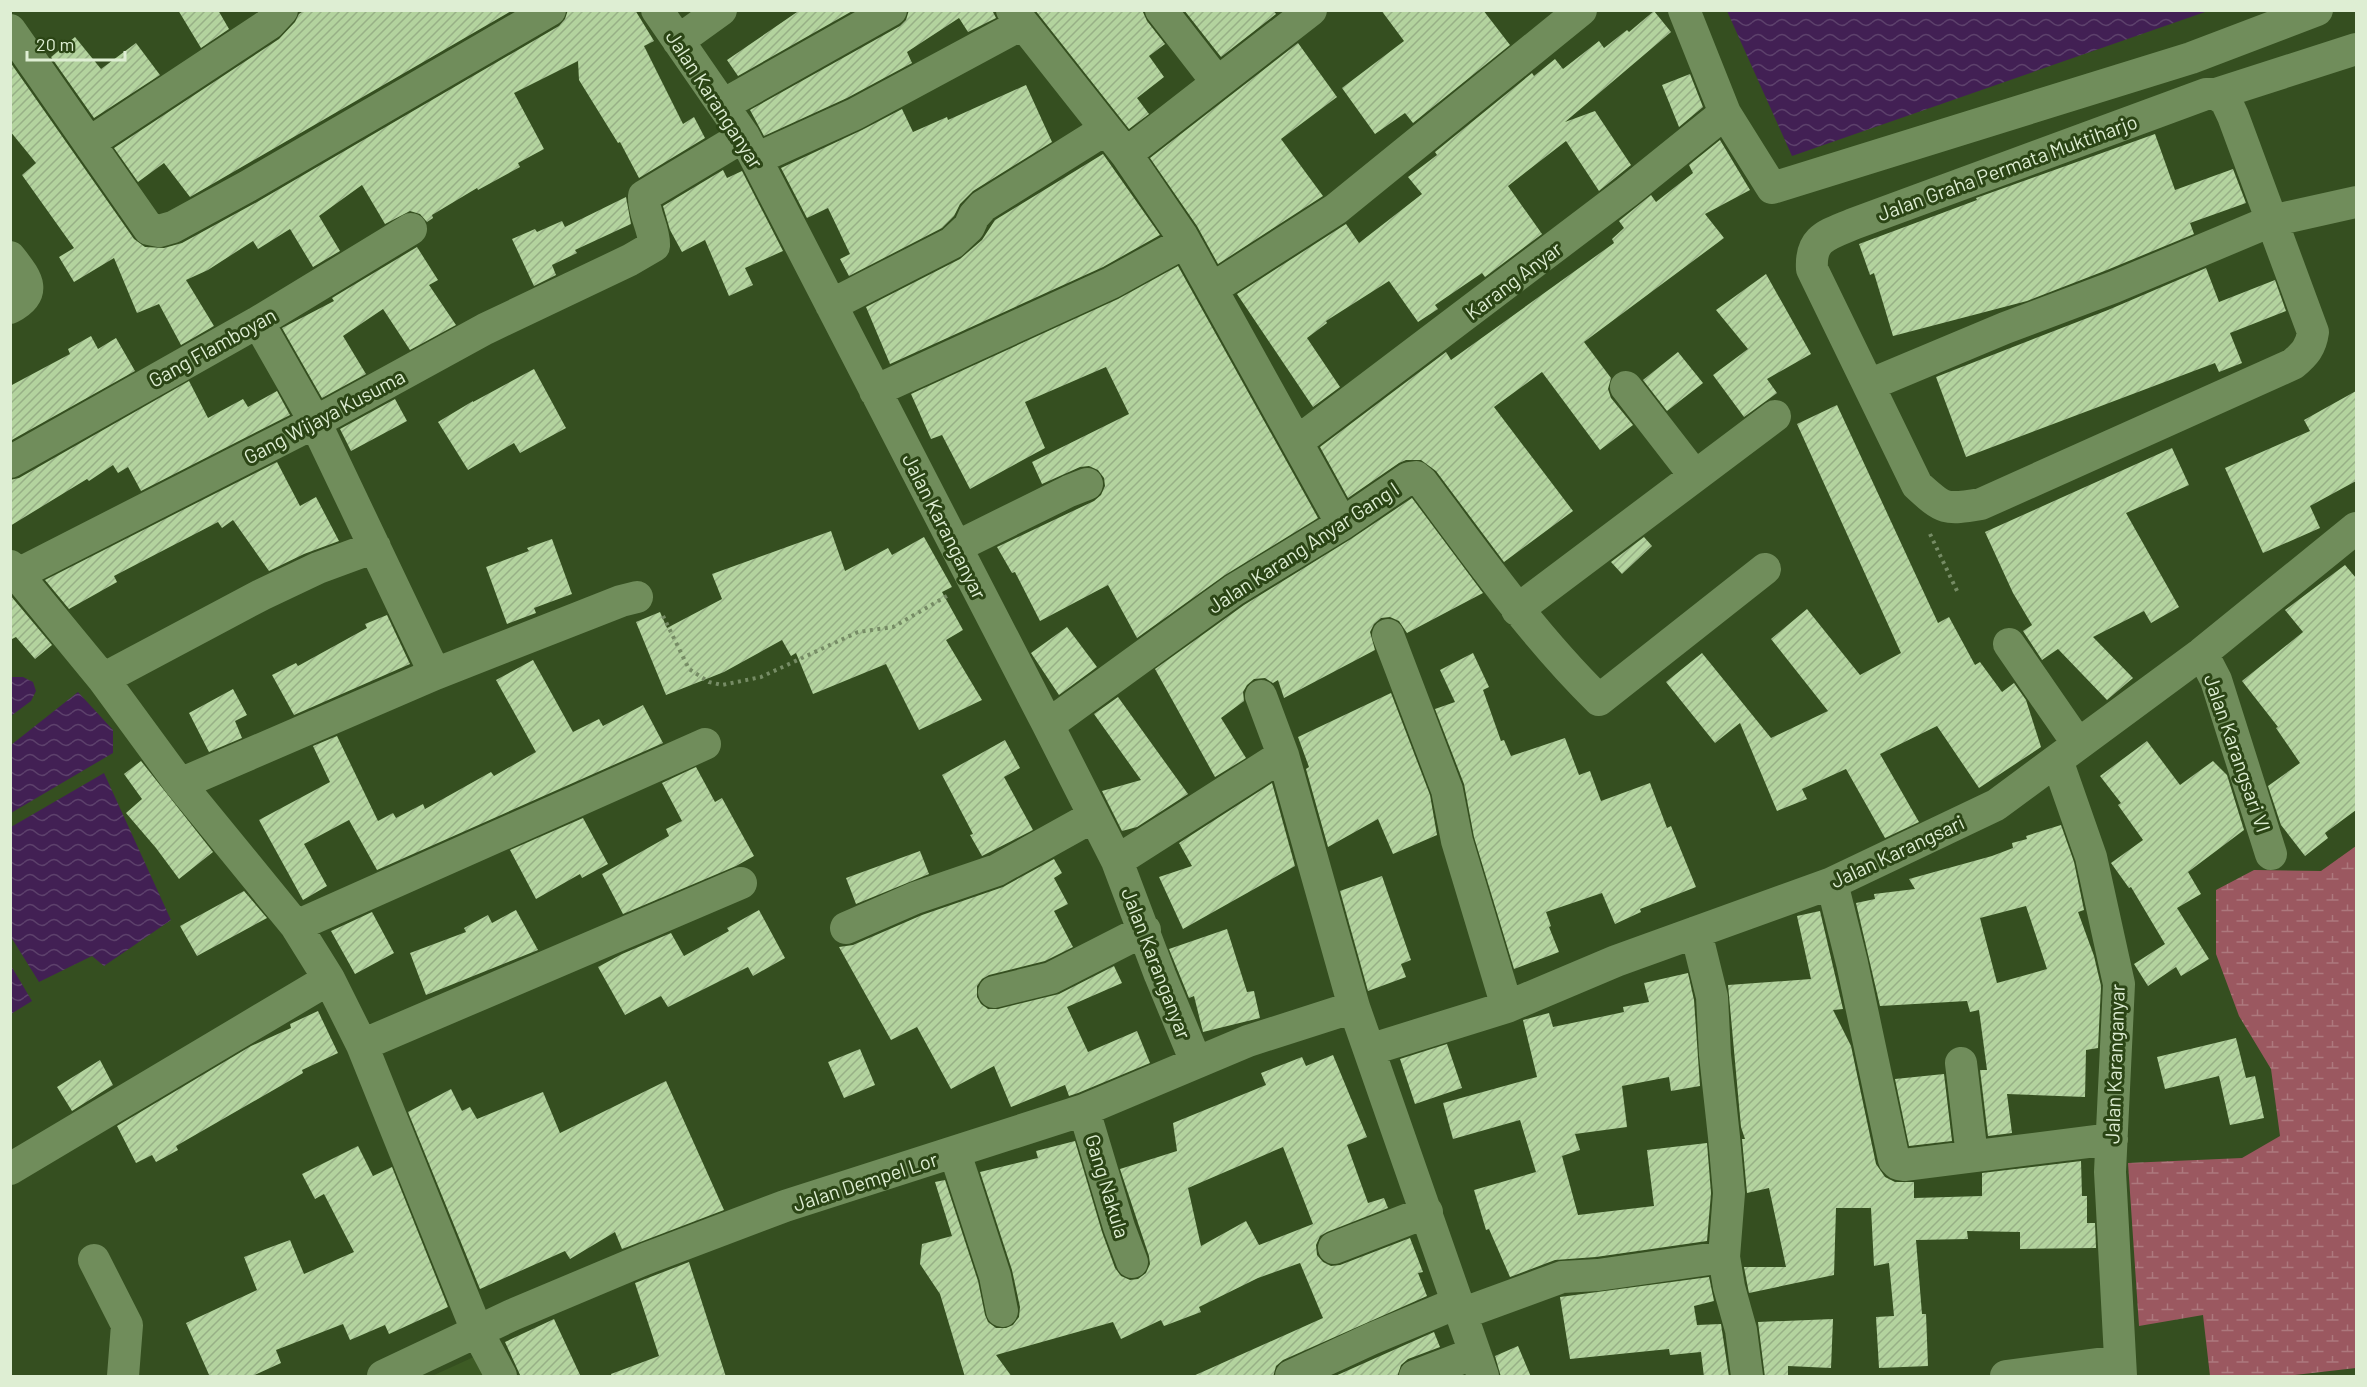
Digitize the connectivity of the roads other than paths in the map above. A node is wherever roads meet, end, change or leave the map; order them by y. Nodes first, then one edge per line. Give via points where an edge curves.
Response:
1 (27, 10) edge
2 (282, 10) edge
3 (550, 10) edge
4 (657, 10) edge
5 (721, 10) edge
6 (891, 10) edge
7 (1161, 10) edge
8 (1311, 10) edge
9 (1581, 10) edge
10 (1684, 10) edge
11 (2317, 10) edge
12 (1017, 17) edge
13 (10, 20) edge
14 (10, 30) edge
15 (678, 41) junction
16 (2356, 49) edge
17 (1217, 82) junction
18 (2216, 94) junction
19 (723, 105) junction
20 (1725, 113) junction
21 (1106, 129) junction
22 (89, 143) junction
23 (750, 148) junction
24 (1126, 153) junction
25 (2356, 202) edge
26 (2271, 220) junction
27 (411, 229) dead end
28 (1185, 242) junction
29 (10, 257) edge
30 (1212, 289) junction
31 (831, 305) junction
32 (10, 308) edge
33 (258, 322) junction
34 (1869, 385) junction
35 (1626, 387) dead end
36 (875, 391) junction
37 (1775, 416) dead end
38 (315, 422) junction
39 (1297, 442) junction
40 (10, 462) edge
41 (1695, 476) junction
42 (1087, 484) dead end
43 (1342, 524) junction
44 (2356, 531) edge
45 (375, 547) junction
46 (956, 547) junction
47 (1765, 569) dead end
48 (14, 570) edge
49 (637, 597) road end
50 (1517, 610) junction
51 (1389, 635) dead end
52 (2009, 644) dead end
53 (2202, 653) junction
54 (435, 674) junction
55 (103, 679) junction
56 (1261, 696) dead end
57 (1048, 725) junction
58 (705, 744) dead end
59 (2067, 752) junction
60 (1282, 755) junction
61 (180, 784) junction
62 (1094, 816) junction
63 (2271, 854) dead end
64 (1117, 861) junction
65 (1832, 883) junction
66 (741, 884) dead end
67 (296, 926) junction
68 (846, 928) dead end
69 (1145, 930) junction
70 (1696, 932) junction
71 (329, 979) junction
72 (994, 993) dead end
73 (1354, 1007) junction
74 (1507, 1007) junction
75 (362, 1044) junction
76 (1369, 1050) junction
77 (1196, 1062) junction
78 (1961, 1063) dead end
79 (1084, 1110) junction
80 (2112, 1139) junction
81 (955, 1153) junction
82 (1971, 1156) junction
83 (10, 1169) edge
84 (1427, 1212) junction
85 (1334, 1248) dead end
86 (1724, 1257) junction
87 (94, 1260) dead end
88 (1132, 1262) dead end
89 (1459, 1308) junction
90 (1002, 1311) dead end
91 (477, 1331) junction
92 (1479, 1365) edge
93 (2121, 1369) edge
94 (123, 1377) edge
95 (383, 1377) edge
96 (501, 1377) edge
97 (1291, 1377) edge
98 (1415, 1377) edge
99 (1747, 1377) edge
100 (2006, 1377) edge

1 - 13 street
2 - 22 street via 269,24
3 - 22 street via 173,227 149,229
4 - 15 street, Jalan Karanganyar
5 - 15 street
6 - 19 street
7 - 17 street
8 - 17 street
9 - 30 street via 1336,209
10 - 20 street
11 - 20 street via 2191,58 1772,188
12 - 21 street
12 - 23 street via 855,114
14 - 22 street
15 - 19 street, Jalan Karanganyar
16 - 18 street
17 - 24 street
18 - 26 street, Jalan Graha Permata Muktiharjo via 2226,101 2233,116
18 - 34 street, Jalan Graha Permata Muktiharjo via 2206,94 1853,224 1818,242 1811,253 1812,269
19 - 23 street, Jalan Karanganyar
20 - 39 street, Karang Anyar via 1618,200
21 - 24 street
21 - 31 street via 983,206 952,243
23 - 31 street, Jalan Karanganyar
23 - 38 street, Gang Wijaya Kusuma via 644,196 654,246 485,329
24 - 28 street
25 - 26 street
26 - 34 street
26 - 34 street, Jalan Graha Permata Muktiharjo via 2313,332 2305,354 2293,364 1981,504 1952,509 1935,502 1917,485
27 - 33 street, Gang Flamboyan
28 - 30 street
28 - 36 street via 1111,283
29 - 32 street via 28,286 25,296
30 - 39 street
31 - 36 street, Jalan Karanganyar
33 - 38 street
33 - 40 street, Gang Flamboyan
35 - 41 street
36 - 46 street, Jalan Karanganyar
37 - 41 street
38 - 45 street
38 - 48 street, Gang Wijaya Kusuma
39 - 43 street
41 - 50 street
42 - 46 street
43 - 50 street, Jalan Karang Anyar Gang I via 1408,478 1416,477
43 - 57 street, Jalan Karang Anyar Gang I via 1234,590
44 - 53 street, Jalan Karangsari
45 - 54 street
45 - 55 street via 318,567 270,590
46 - 57 street, Jalan Karanganyar
47 - 50 street, Jalan Karang Anyar Gang I via 1599,700
48 - 55 street
49 - 54 street
51 - 74 street via 1447,790 1457,841
52 - 59 street, Jalan Karanganyar
53 - 59 street, Jalan Karangsari
53 - 63 street, Jalan Karangsari VI via 2216,680
54 - 61 street
55 - 61 street
56 - 60 street
57 - 62 street, Jalan Karanganyar
58 - 67 street
59 - 65 street, Jalan Karangsari via 1996,805
59 - 80 street, Jalan Karanganyar via 2119,984
60 - 64 street
60 - 73 street
61 - 67 street
62 - 64 street, Jalan Karanganyar
62 - 68 street via 997,870 915,898
64 - 69 street, Jalan Karanganyar
65 - 70 street, Jalan Karangsari
65 - 82 street via 1894,1160 1904,1165
66 - 75 street
67 - 71 street
69 - 72 street via 1051,978
69 - 77 street, Jalan Karanganyar
70 - 74 street, Jalan Karangsari
70 - 86 street via 1712,997 1729,1193
71 - 75 street
71 - 83 street
73 - 76 street
73 - 77 street, Jalan Dempel Lor
74 - 76 street, Jalan Karangsari
75 - 91 street
76 - 84 street
77 - 79 street, Jalan Dempel Lor
78 - 82 street
79 - 81 street, Jalan Dempel Lor
79 - 88 street, Gang Nakula
80 - 82 street
80 - 93 street, Jalan Karanganyar via 2110,1172
81 - 90 street via 995,1276
81 - 91 street, Jalan Dempel Lor via 731,1226
84 - 85 street
84 - 89 street
86 - 89 street via 1562,1277
86 - 99 street
87 - 94 street via 128,1325
89 - 92 street
89 - 97 street via 1371,1339
91 - 95 street, Jalan Dempel Lor
91 - 96 street
92 - 98 street
93 - 100 street

